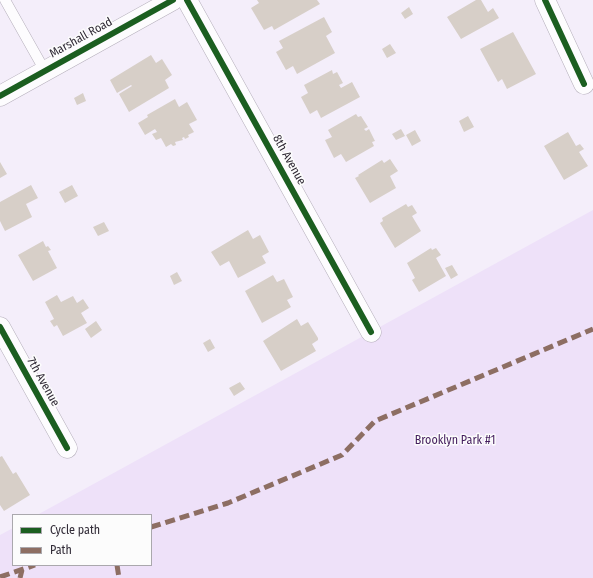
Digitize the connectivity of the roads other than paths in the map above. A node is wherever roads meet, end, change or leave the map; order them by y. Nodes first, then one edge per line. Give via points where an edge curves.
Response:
1 (5, 0) edge
2 (173, 0) edge
3 (187, 0) edge
4 (545, 0) edge
5 (45, 71) junction
6 (584, 84) dead end
7 (0, 96) edge
8 (0, 327) edge
9 (371, 332) dead end
10 (67, 448) dead end

1 - 5 lane
2 - 5 street, Marshall Road
3 - 9 street, 8th Avenue
4 - 6 street
5 - 7 street, Marshall Road
8 - 10 street, 7th Avenue

